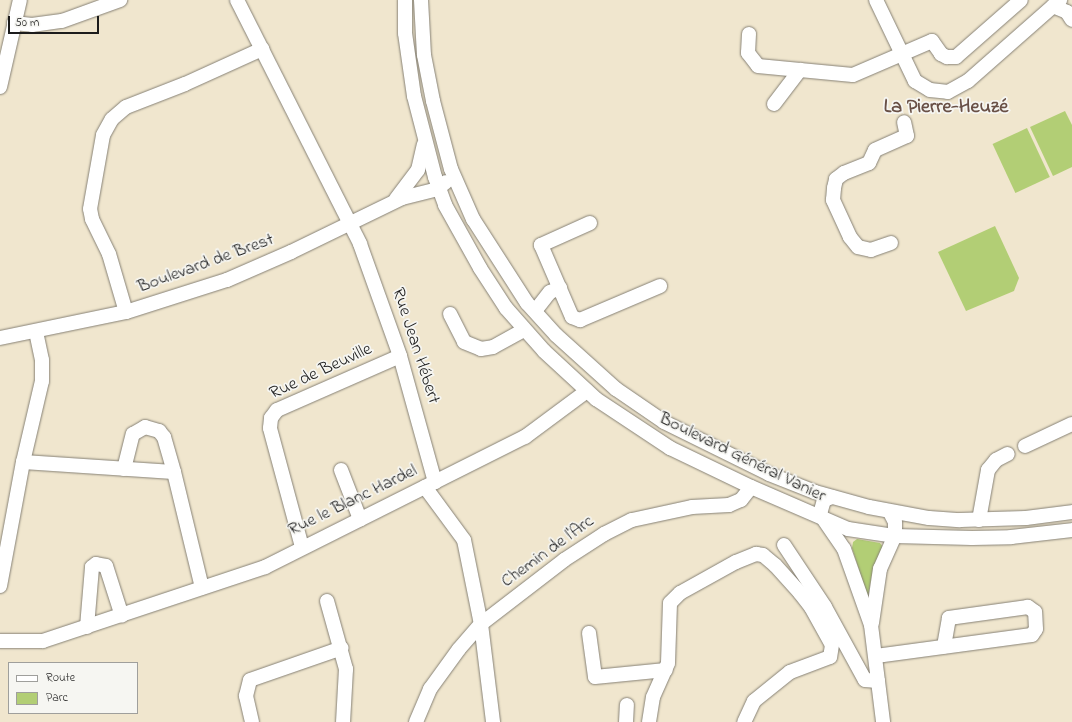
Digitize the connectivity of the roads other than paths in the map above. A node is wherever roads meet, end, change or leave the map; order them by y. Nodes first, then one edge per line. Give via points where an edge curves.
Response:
1 (18, 0) edge
2 (120, 0) edge
3 (237, 0) edge
4 (405, 0) edge
5 (421, 0) edge
6 (876, 0) edge
7 (1021, 0) edge
8 (1057, 3) edge
9 (1072, 20) edge
10 (14, 23) junction
11 (749, 34) dead end
12 (262, 49) junction
13 (901, 54) junction
14 (800, 70) junction
15 (0, 87) edge
16 (774, 104) dead end
17 (904, 122) dead end
18 (423, 134) junction
19 (431, 162) junction
20 (451, 167) junction
21 (418, 170) junction
22 (439, 188) junction
23 (422, 193) junction
24 (393, 202) junction
25 (445, 205) junction
26 (590, 223) dead end
27 (351, 224) junction
28 (891, 243) dead end
29 (660, 286) dead end
30 (560, 288) junction
31 (535, 311) junction
32 (126, 312) junction
33 (450, 314) dead end
34 (0, 330) edge
35 (524, 330) junction
36 (30, 333) junction
37 (0, 338) edge
38 (400, 356) junction
39 (587, 391) junction
40 (1072, 424) edge
41 (1024, 446) dead end
42 (1008, 454) dead end
43 (23, 462) junction
44 (124, 469) junction
45 (341, 470) dead end
46 (174, 472) junction
47 (430, 484) junction
48 (751, 487) junction
49 (832, 497) junction
50 (890, 512) junction
51 (1072, 512) edge
52 (360, 519) junction
53 (822, 519) junction
54 (979, 520) junction
55 (1072, 530) edge
56 (895, 536) junction
57 (784, 545) dead end
58 (302, 547) junction
59 (0, 586) edge
60 (202, 588) junction
61 (327, 601) dead end
62 (122, 616) junction
63 (482, 624) junction
64 (871, 625) junction
65 (87, 627) junction
66 (589, 633) dead end
67 (0, 641) edge
68 (944, 647) junction
69 (342, 648) junction
70 (876, 656) junction
71 (666, 670) junction
72 (878, 680) junction
73 (627, 705) dead end
74 (252, 722) edge
75 (343, 722) edge
76 (416, 722) edge
77 (493, 722) edge
78 (626, 722) edge
79 (649, 722) edge
80 (744, 722) edge
81 (883, 722) edge

1 - 10 street
2 - 10 street via 62,21 32,25
3 - 12 street, Rue Jean Hébert
4 - 18 street, Boulevard Général Vanier via 409,69
5 - 20 street, Boulevard Général Vanier via 422,39 429,85
6 - 13 street
7 - 13 street via 956,57 947,58 932,41
8 - 9 street
8 - 13 street via 968,81 948,92 936,92 920,86 910,74
10 - 15 street
11 - 14 street via 748,53 758,66
12 - 27 street, Rue Jean Hébert
12 - 32 street via 126,107 109,124 104,135 90,209 92,219 109,254
13 - 14 street via 853,75
14 - 16 street
17 - 28 street via 907,136 875,150 870,163 844,172 836,179 834,188 833,200 850,237 858,247 871,250
18 - 19 street, Boulevard Général Vanier
18 - 21 street via 424,152
19 - 20 street via 441,161
19 - 21 street
19 - 22 street, Boulevard Général Vanier
20 - 22 street via 448,180
20 - 31 street, Boulevard Général Vanier via 473,219 513,283
21 - 24 street
22 - 23 street
22 - 25 street, Boulevard Général Vanier
23 - 24 street
23 - 25 street via 436,194
24 - 27 street, Boulevard de Brest
25 - 35 street, Boulevard Général Vanier via 480,268
26 - 30 street via 541,245
27 - 32 street, Boulevard de Brest via 227,280
27 - 38 street, Rue Jean Hébert
29 - 30 street via 580,320 572,316
30 - 31 street via 550,292
31 - 49 street, Boulevard Général Vanier via 595,372 664,422 769,474
32 - 36 street, Boulevard de Brest
33 - 35 street via 464,342 471,347 492,347
34 - 36 street, Boulevard de Brest
35 - 39 street, Boulevard Général Vanier
36 - 37 street, Boulevard de Brest
36 - 43 street via 42,360 42,381
38 - 47 street, Rue Jean Hébert
38 - 58 street, Rue de Beuville via 277,410 270,418 270,428
39 - 47 street, Rue le Blanc Hardel via 525,436
39 - 48 street, Boulevard Général Vanier via 670,448
40 - 41 street
42 - 54 street via 996,460 988,470
43 - 44 street
43 - 59 street
44 - 46 street
44 - 46 street via 133,434 145,427 159,431 164,437
45 - 52 street
46 - 60 street
47 - 52 street, Rue le Blanc Hardel
47 - 63 street, Rue Jean Hébert via 464,540
48 - 53 street, Boulevard Général Vanier
48 - 63 street, Chemin de l'Arc via 741,500 729,505 692,507 632,520 604,534 564,560
49 - 50 street, Boulevard Général Vanier
49 - 53 street via 825,498 822,503
50 - 54 street, Boulevard Général Vanier via 941,519
50 - 56 street via 895,522
51 - 54 street, Boulevard Général Vanier via 1026,518
52 - 58 street, Rue le Blanc Hardel
53 - 56 street, Boulevard Général Vanier via 869,534
53 - 64 street via 846,554
55 - 56 street, Boulevard Général Vanier via 1011,537
56 - 64 street via 880,569
57 - 72 street via 825,607 865,680
58 - 60 street, Rue le Blanc Hardel via 265,567
60 - 62 street, Rue le Blanc Hardel
61 - 69 street
62 - 65 street, Rue le Blanc Hardel
62 - 65 street via 106,566 96,564 92,567
63 - 76 street, Chemin de l'Arc via 440,675
63 - 77 street, Rue Jean Hébert
64 - 70 street
65 - 67 street, Rue le Blanc Hardel via 43,641
66 - 71 street via 594,677
68 - 68 street via 1032,635 1036,629 1035,612 1028,607 949,618
68 - 70 street
69 - 74 street via 250,680 246,696
69 - 75 street via 346,669
70 - 72 street
71 - 79 street via 654,697
71 - 80 street via 670,650 670,603 680,593 736,562 750,555 763,555 812,607 832,645 830,657 790,672 754,701
72 - 81 street
73 - 78 street

